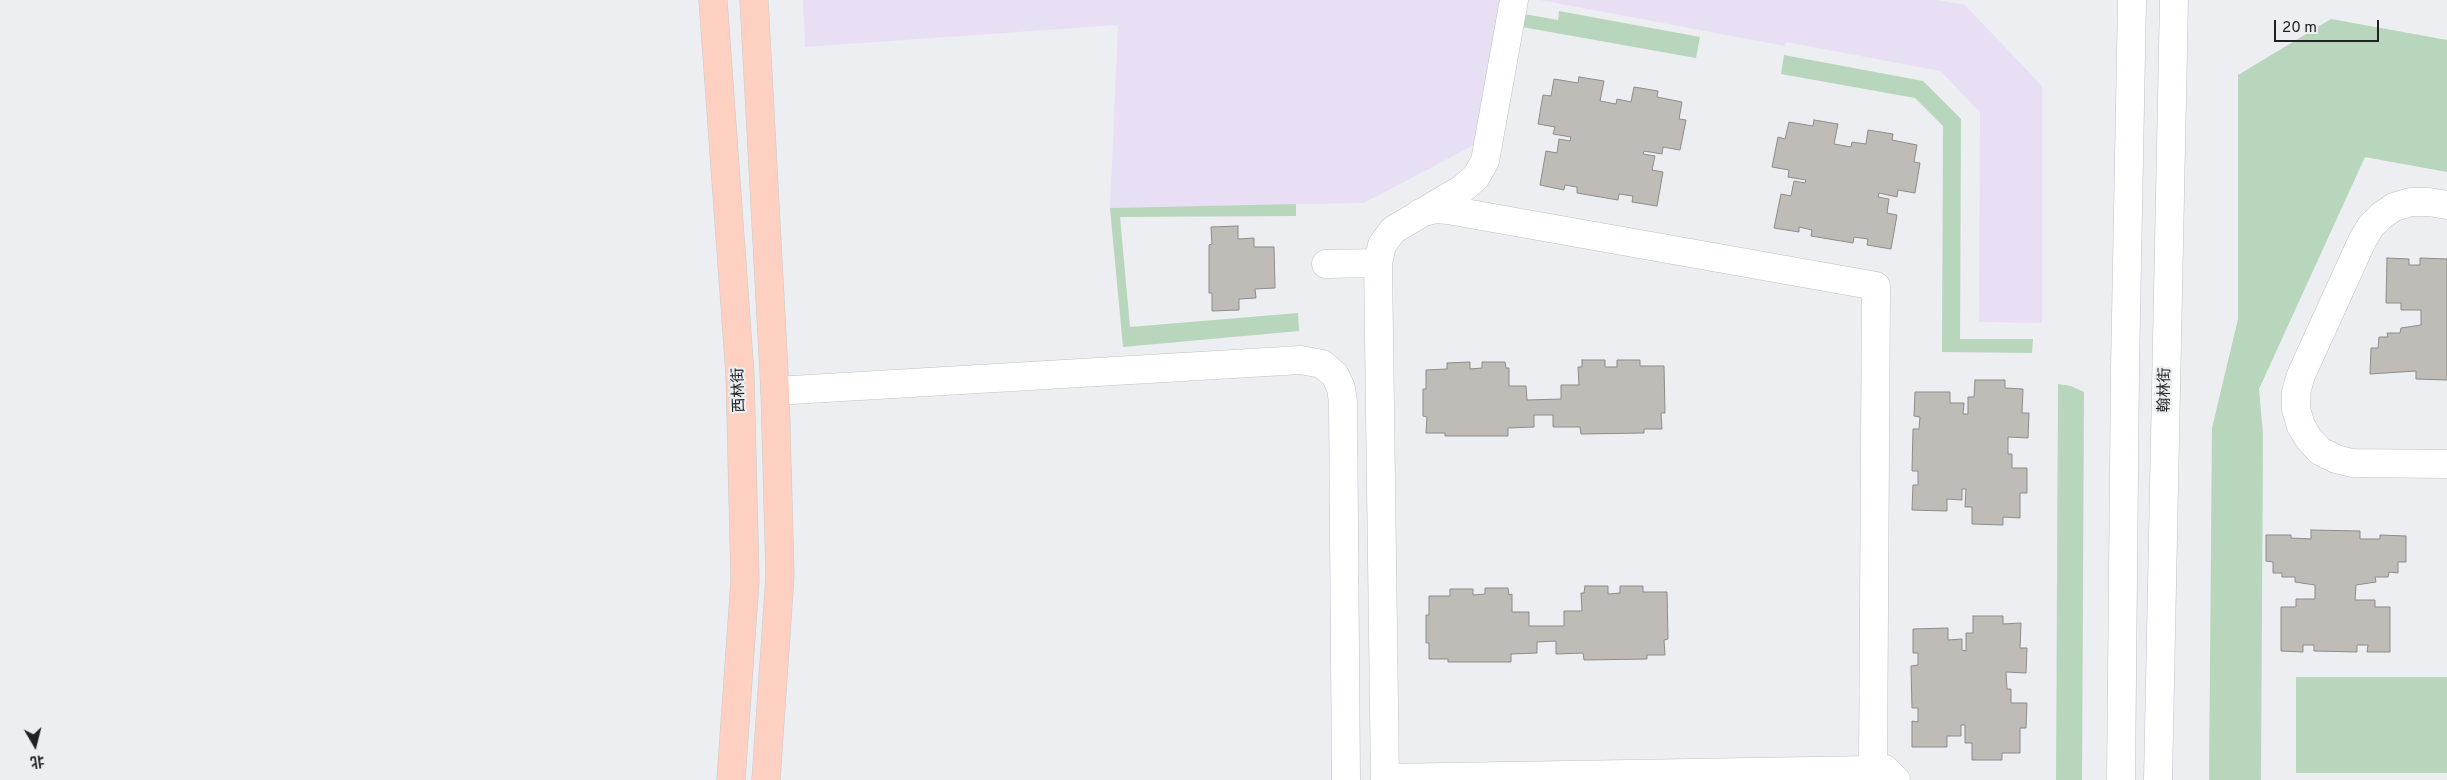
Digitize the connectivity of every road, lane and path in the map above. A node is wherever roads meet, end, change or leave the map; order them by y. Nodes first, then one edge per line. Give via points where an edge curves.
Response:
1 (713, 0) edge
2 (754, 0) edge
3 (1514, 0) edge
4 (2132, 0) edge
5 (2174, 0) edge
6 (1485, 161) junction
7 (2447, 205) edge
8 (1420, 213) junction
9 (1475, 215) junction
10 (1378, 263) junction
11 (1326, 264) dead end
12 (775, 391) junction
13 (2447, 464) edge
14 (1885, 775) edge
15 (1385, 779) edge
16 (731, 780) edge
17 (766, 780) edge
18 (1346, 780) edge
19 (2122, 780) edge
20 (2158, 780) edge

1 - 16 main road, 西林街 via 740,375 745,580
2 - 12 main road
3 - 6 street
4 - 19 street
5 - 20 street, 翰林街
6 - 8 street via 1476,177 1462,189
6 - 9 street
7 - 13 street via 2411,202 2394,207 2371,226 2296,392 2301,426 2320,451 2336,460
8 - 9 street via 1436,209
8 - 10 street via 1392,230 1382,245
9 - 14 street via 1876,286
10 - 11 street
10 - 15 street
12 - 17 main road via 780,575
12 - 18 street via 1301,360 1322,364 1335,376 1343,402
14 - 15 street

